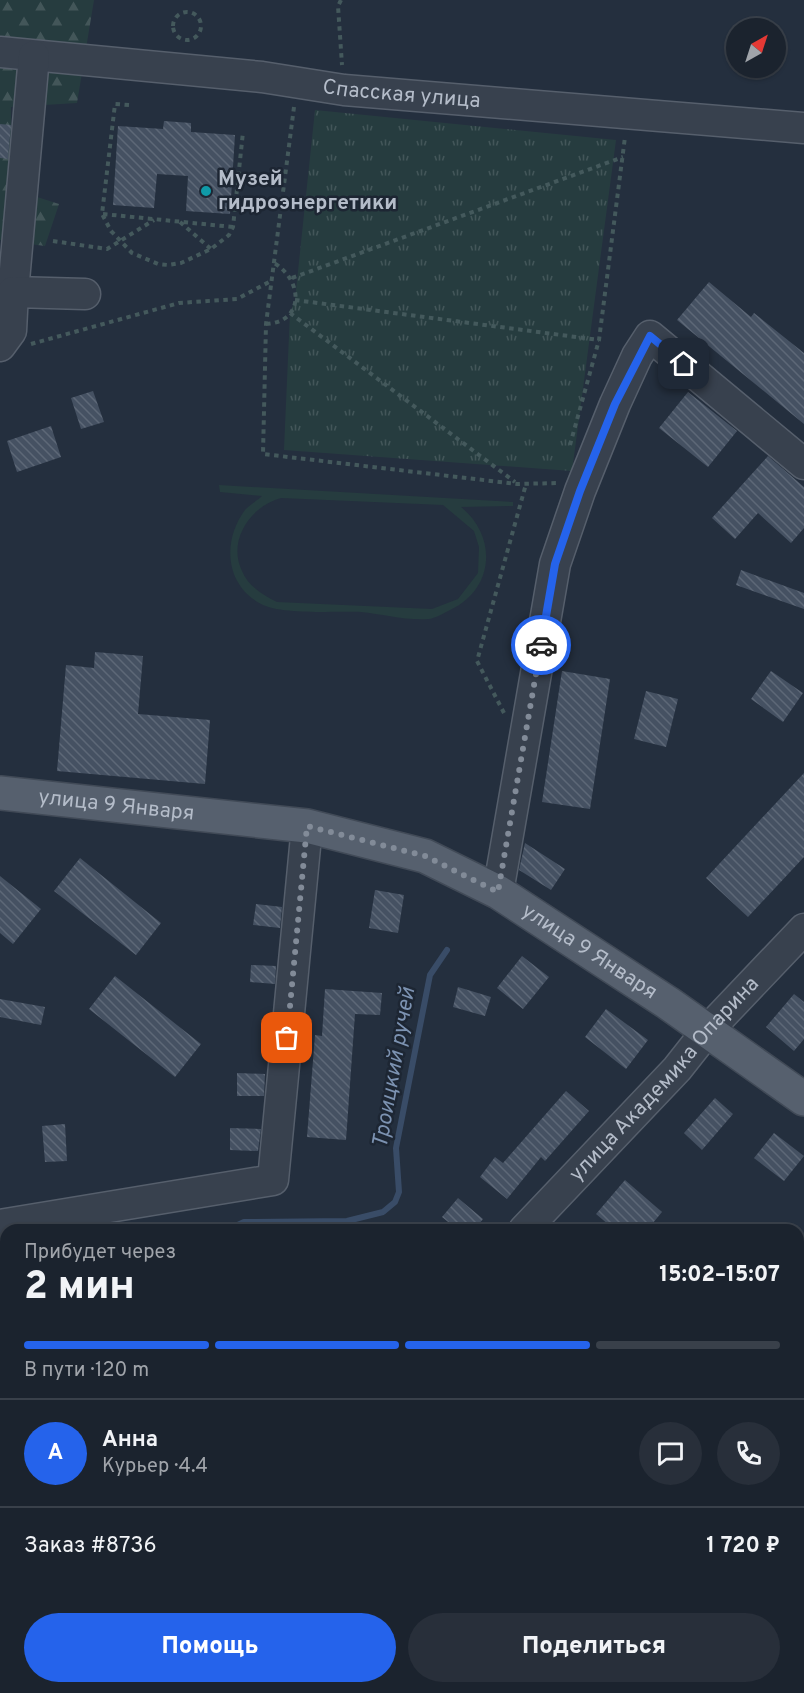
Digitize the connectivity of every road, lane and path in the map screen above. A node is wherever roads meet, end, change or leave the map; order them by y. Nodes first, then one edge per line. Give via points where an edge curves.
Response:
1 (341, 0) edge
2 (174, 31) joint
3 (0, 52) edge
4 (34, 56) junction
5 (298, 82) junction
6 (344, 90) junction
7 (129, 105) dead end
8 (628, 113) junction
9 (804, 128) edge
10 (243, 132) dead end
11 (622, 158) junction
12 (102, 214) junction
13 (156, 219) junction
14 (180, 222) junction
15 (233, 227) junction
16 (119, 240) junction
17 (53, 242) dead end
18 (211, 249) junction
19 (274, 263) junction
20 (292, 278) junction
21 (272, 281) junction
22 (13, 292) junction
23 (85, 294) dead end
24 (295, 300) junction
25 (290, 313) junction
26 (266, 324) junction
27 (599, 340) junction
28 (10, 346) edge
29 (568, 450) dead end
30 (804, 464) edge
31 (562, 472) dead end
32 (517, 484) junction
33 (526, 484) junction
34 (523, 748) junction
35 (0, 793) edge
36 (307, 826) junction
37 (498, 892) junction
38 (804, 929) edge
39 (707, 1031) junction
40 (804, 1099) edge
41 (6, 1224) edge
42 (530, 1224) edge

1 - 6 path via 338,6
2 - 2 path via 188,40 198,34 200,23 193,14 180,14 175,18
3 - 4 street, Спасская улица
4 - 5 street, Спасская улица
4 - 22 street
5 - 6 street, Спасская улица
5 - 19 path
6 - 8 street, Спасская улица
7 - 12 path via 115,104
8 - 9 street, Спасская улица
8 - 11 path
10 - 15 path
11 - 20 path
11 - 27 path
12 - 13 path
12 - 16 path
13 - 14 path
13 - 16 path
14 - 15 path
14 - 18 path
15 - 18 path
16 - 17 path via 107,249
16 - 18 path via 132,253 158,264 181,263
19 - 20 path
19 - 21 path
20 - 24 path
21 - 26 path
21 - 28 path via 237,299 179,303
22 - 23 street
22 - 28 street
24 - 25 path
24 - 27 path
25 - 26 path via 277,324
25 - 32 path
26 - 32 path via 263,454
27 - 29 path
30 - 34 street via 650,336 615,404 555,564
31 - 33 path via 559,483
32 - 33 path
33 - 34 path via 477,661
34 - 37 street
35 - 36 main road, улица 9 Января
36 - 37 main road, улица 9 Января via 425,856
36 - 41 street via 273,1180
37 - 39 main road, улица 9 Января
38 - 39 street, улица Академика Опарина
39 - 40 main road, улица 9 Января
39 - 42 street, улица Академика Опарина via 677,1069

